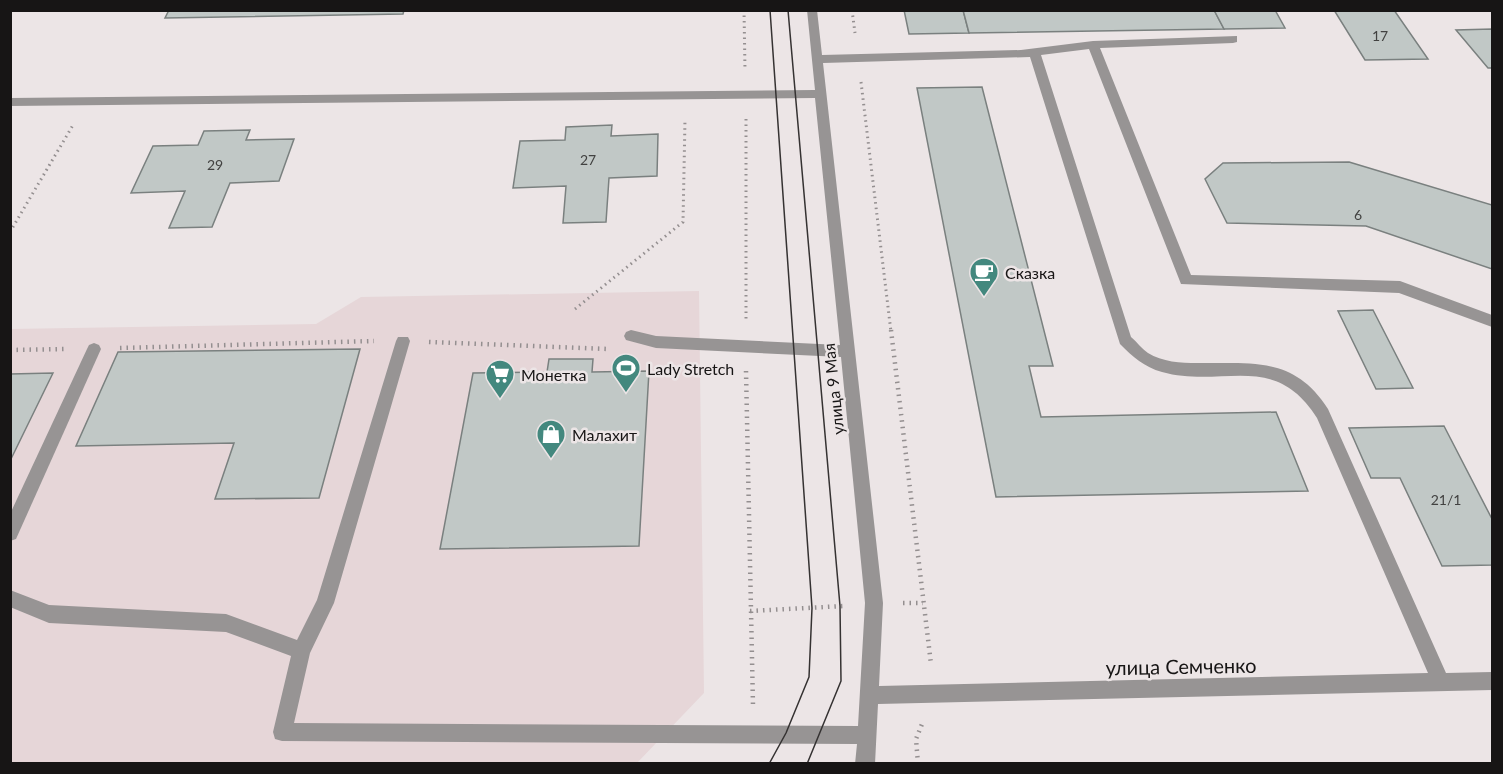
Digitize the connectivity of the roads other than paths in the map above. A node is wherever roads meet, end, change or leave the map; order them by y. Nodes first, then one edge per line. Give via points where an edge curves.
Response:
1 (812, 10) edge
2 (1233, 39) dead end
3 (1093, 45) junction
4 (1034, 52) junction
5 (817, 59) junction
6 (820, 94) junction
7 (10, 102) edge
8 (1492, 321) edge
9 (631, 336) dead end
10 (403, 341) road end
11 (94, 349) road end
12 (848, 351) junction
13 (10, 533) edge
14 (10, 598) edge
15 (301, 651) junction
16 (1492, 681) edge
17 (1441, 682) junction
18 (870, 695) junction
19 (866, 735) junction
20 (865, 764) edge

1 - 5 street, улица 9 Мая
2 - 3 street
3 - 4 street
3 - 8 street via 1186,280 1400,287
4 - 5 street
4 - 17 street via 1125,339 1135,353 1150,363 1180,370 1261,369 1281,375 1312,397 1323,414
5 - 6 street, улица 9 Мая
6 - 7 street
6 - 12 street, улица 9 Мая
9 - 12 street via 656,342
10 - 15 street via 325,603
11 - 13 street
12 - 18 street, улица 9 Мая via 874,603
14 - 15 street via 49,614 226,623
15 - 19 street via 282,732
16 - 17 street, улица Семченко
17 - 18 street, улица Семченко
18 - 19 street, улица 9 Мая
19 - 20 street, улица 9 Мая

